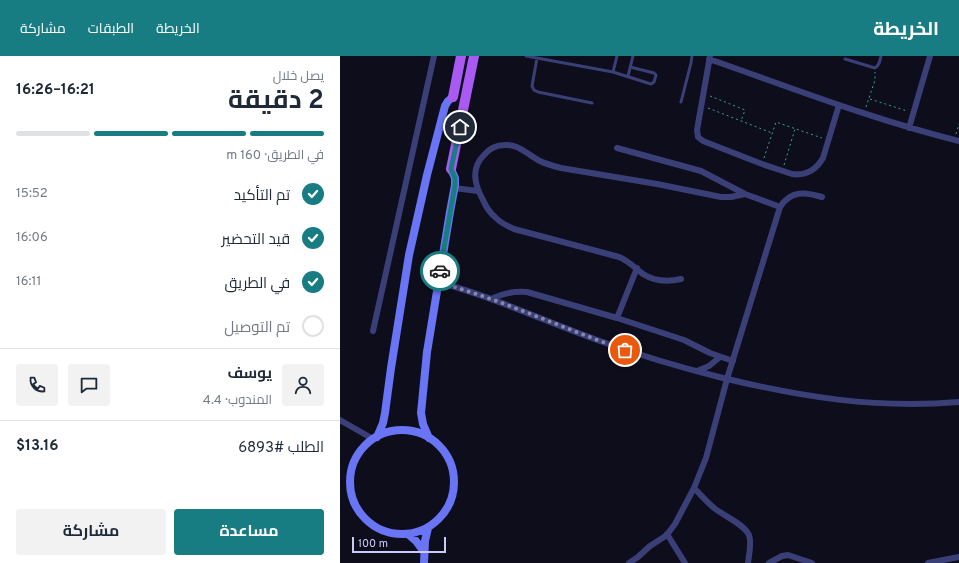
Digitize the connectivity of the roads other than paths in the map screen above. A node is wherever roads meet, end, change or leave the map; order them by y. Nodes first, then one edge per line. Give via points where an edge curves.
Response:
1 (434, 56) edge
2 (461, 56) edge
3 (474, 56) edge
4 (526, 56) edge
5 (617, 56) edge
6 (633, 56) edge
7 (692, 56) edge
8 (881, 56) edge
9 (930, 56) edge
10 (537, 57) edge
11 (710, 57) edge
12 (845, 58) dead end
13 (630, 67) junction
14 (613, 72) junction
15 (628, 76) junction
16 (453, 97) joint
17 (681, 102) dead end
18 (592, 103) dead end
19 (839, 105) junction
20 (909, 128) junction
21 (957, 141) edge
22 (617, 148) dead end
23 (451, 169) joint
24 (454, 188) junction
25 (478, 191) junction
26 (745, 194) junction
27 (822, 197) dead end
28 (780, 207) junction
29 (637, 268) junction
30 (681, 279) dead end
31 (438, 282) junction
32 (491, 299) junction
33 (617, 318) junction
34 (373, 331) dead end
35 (720, 357) junction
36 (733, 361) junction
37 (696, 371) junction
38 (727, 379) junction
39 (959, 402) edge
40 (340, 420) edge
41 (375, 438) junction
42 (429, 438) junction
43 (694, 488) junction
44 (428, 528) junction
45 (408, 534) junction
46 (667, 534) junction
47 (424, 552) junction
48 (959, 557) edge
49 (424, 563) edge
50 (629, 563) edge
51 (685, 563) edge
52 (748, 563) edge
53 (769, 563) edge
54 (812, 563) edge
55 (928, 563) edge

1 - 34 street
2 - 16 main road
3 - 23 main road
4 - 10 lane
5 - 14 lane
6 - 13 lane
7 - 17 lane
8 - 12 lane via 875,68
9 - 20 street
10 - 14 lane
10 - 18 lane via 532,86 534,90
11 - 19 street
11 - 19 street via 697,132 699,139 762,164 792,174 810,172 818,166 823,158
13 - 15 lane
13 - 15 lane via 656,75 651,84
14 - 15 lane
16 - 41 street via 444,109 420,206 409,255 385,418
19 - 20 street
20 - 21 street
22 - 26 street via 701,171
23 - 24 street via 455,178
24 - 25 street
24 - 31 street
25 - 26 street via 475,178 479,161 492,149 510,145 540,161 561,168 650,182 721,197
25 - 29 street via 490,212 507,226 619,257
26 - 28 street
27 - 28 street via 808,193 799,194 790,197
28 - 36 street
29 - 30 street via 655,279
29 - 33 street
31 - 32 street
31 - 42 street via 421,414
32 - 33 street via 509,292 527,292
32 - 37 street via 612,345
33 - 35 street via 684,340
35 - 36 street
35 - 37 street via 709,366
36 - 38 street
37 - 38 street
38 - 39 street via 807,396 850,402
38 - 43 street via 706,458
40 - 41 street
41 - 42 street via 403,430
41 - 45 street via 361,451 353,466 350,482 353,499 361,514 373,526 390,533
42 - 44 street via 437,443 448,457 455,484 447,510
43 - 46 street
43 - 52 street via 714,508 747,531 750,542
44 - 45 street
44 - 47 street
45 - 47 street
46 - 50 street
46 - 51 street
47 - 49 street
48 - 55 street
53 - 54 street via 788,555

